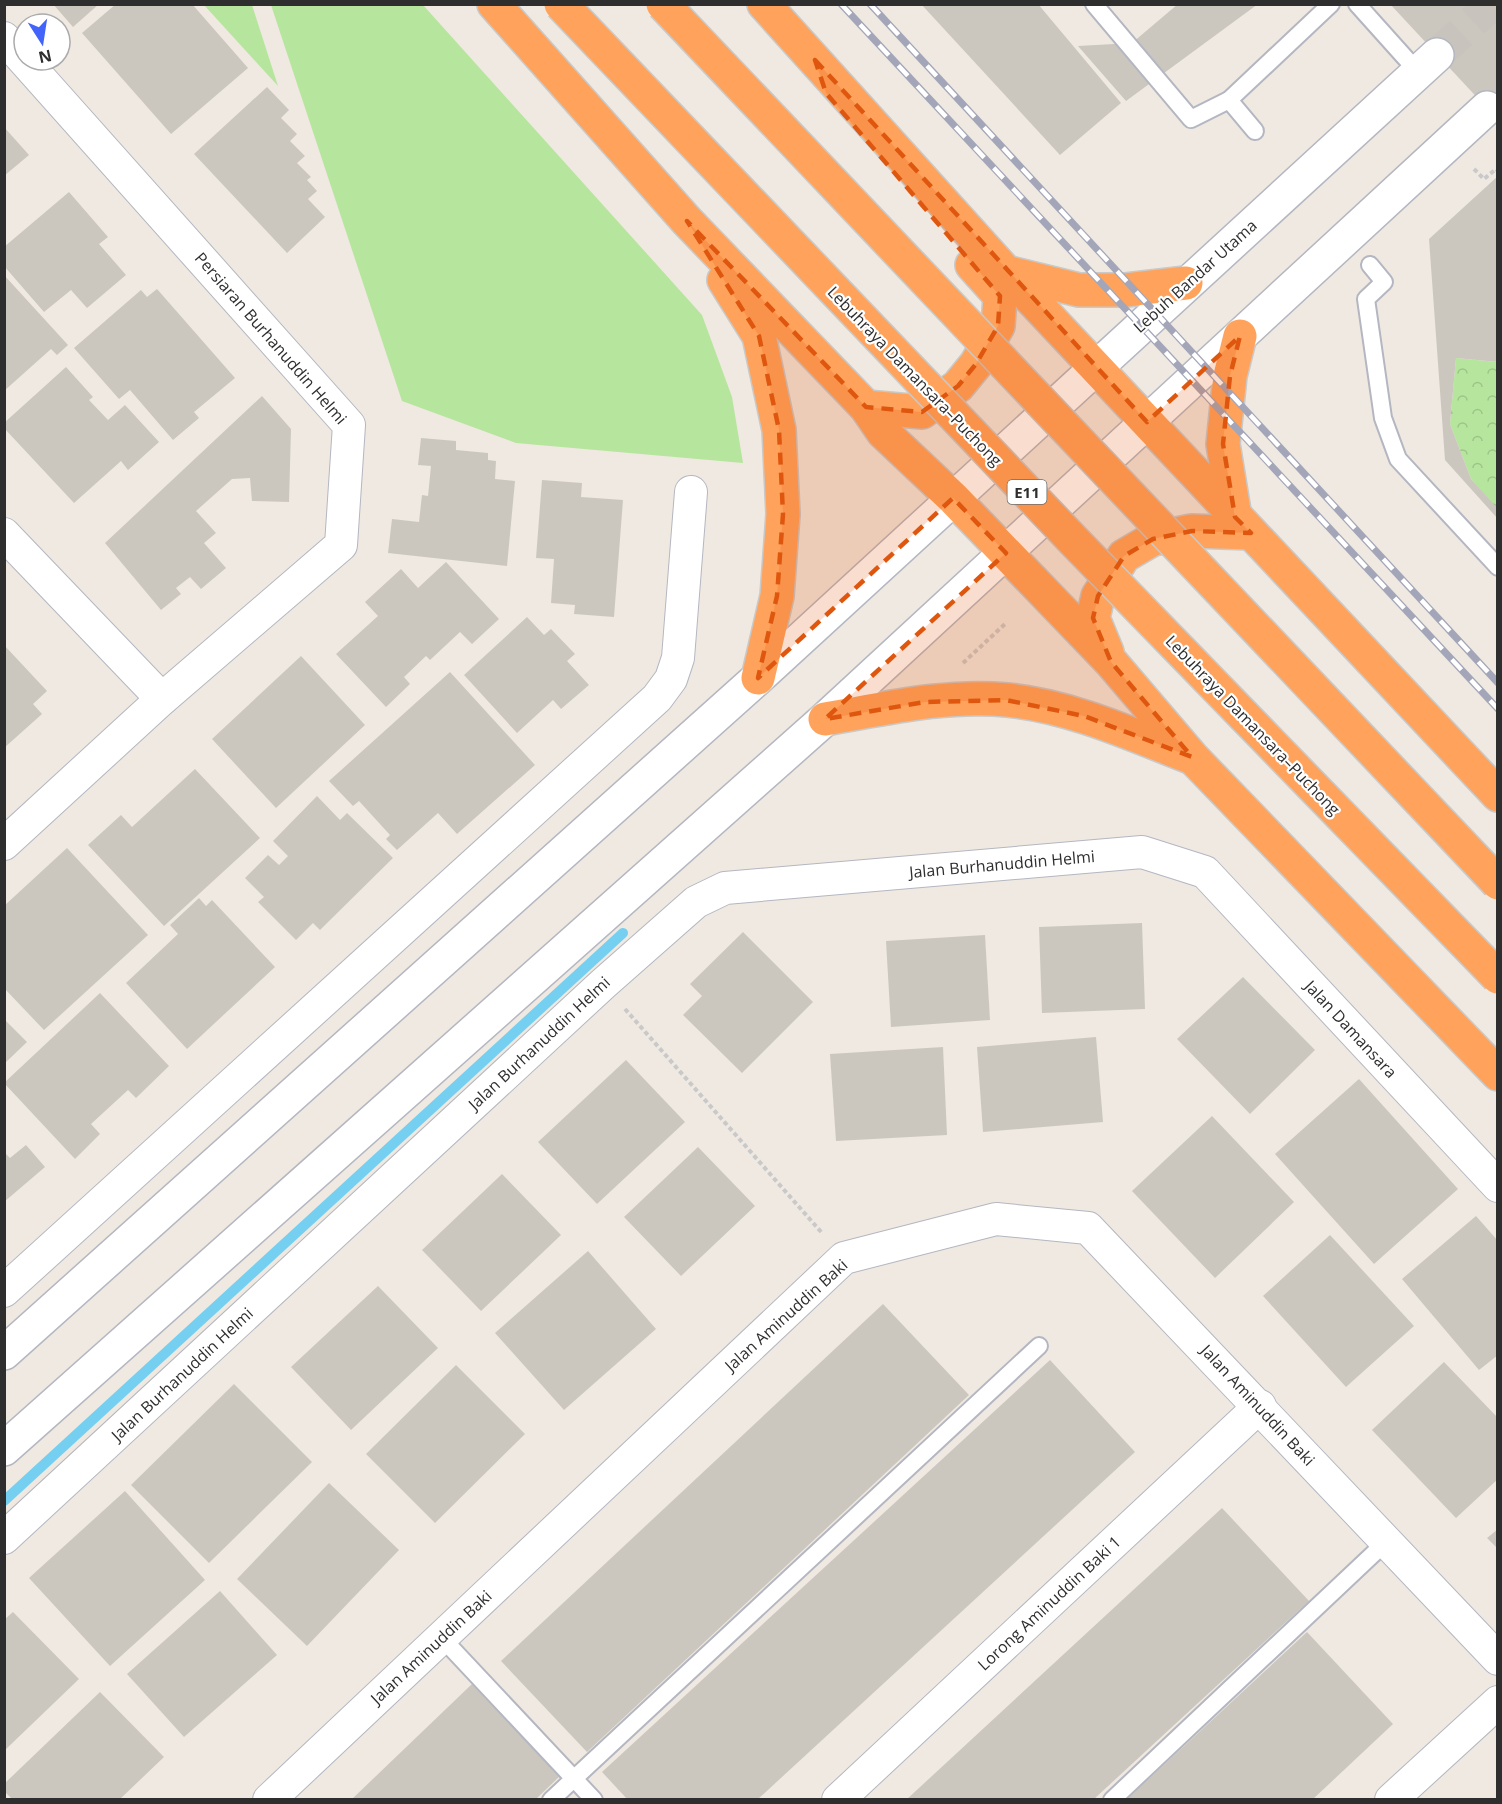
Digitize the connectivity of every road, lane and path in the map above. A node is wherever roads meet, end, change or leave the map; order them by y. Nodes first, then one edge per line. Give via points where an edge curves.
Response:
1 (494, 4) edge
2 (561, 4) edge
3 (663, 4) edge
4 (764, 4) edge
5 (1094, 4) edge
6 (1331, 4) edge
7 (1357, 4) edge
8 (4, 38) edge
9 (816, 60) junction
10 (1427, 64) joint
11 (1229, 100) junction
12 (1487, 108) dead end
13 (1255, 131) dead end
14 (1472, 167) dead end
15 (1497, 171) edge
16 (687, 221) junction
17 (1370, 265) dead end
18 (1006, 272) junction
19 (1186, 283) junction
20 (1240, 336) junction
21 (1095, 366) junction
22 (866, 406) junction
23 (1147, 422) junction
24 (691, 492) dead end
25 (953, 498) junction
26 (1243, 525) junction
27 (4, 534) edge
28 (1006, 553) junction
29 (1497, 567) edge
30 (1005, 624) dead end
31 (1111, 662) junction
32 (959, 667) dead end
33 (758, 678) junction
34 (162, 699) junction
35 (825, 719) junction
36 (1192, 758) junction
37 (1497, 795) edge
38 (4, 844) edge
39 (1205, 872) joint
40 (1497, 883) edge
41 (1497, 977) edge
42 (603, 984) junction
43 (1497, 1074) edge
44 (1497, 1186) edge
45 (844, 1258) junction
46 (4, 1291) edge
47 (1039, 1346) dead end
48 (4, 1353) edge
49 (1260, 1406) junction
50 (4, 1449) edge
51 (4, 1539) edge
52 (1387, 1541) junction
53 (441, 1637) junction
54 (1497, 1659) edge
55 (1497, 1702) edge
56 (574, 1778) junction
57 (269, 1800) edge
58 (551, 1800) edge
59 (594, 1800) edge
60 (838, 1800) edge
61 (1112, 1800) edge
62 (1391, 1800) edge

1 - 16 highway
2 - 41 highway, Lebuhraya Damansara–Puchong / E11, bridge
3 - 40 highway, bridge
4 - 9 highway
5 - 11 lane via 1191,119
6 - 11 lane
7 - 10 lane
8 - 34 street, Persiaran Burhanuddin Helmi via 349,425 341,545
9 - 18 highway
9 - 22 highway via 826,93 999,296 998,326 958,386 922,412
10 - 19 main road, Lebuh Bandar Utama
11 - 13 lane
12 - 20 main road
14 - 15 path via 1484,179
16 - 22 highway
16 - 33 highway via 759,336 778,430 783,514 777,596
17 - 29 lane via 1384,282 1366,299 1383,418 1398,459
18 - 19 highway via 1079,290 1126,290
18 - 21 highway
19 - 21 main road, Lebuh Bandar Utama
20 - 23 main road
20 - 26 highway via 1230,376 1223,444
21 - 23 highway
21 - 25 main road, Lebuh Bandar Utama
22 - 25 highway via 883,432
23 - 26 highway
23 - 28 main road
24 - 46 street via 678,658 671,679 657,698
25 - 28 highway
25 - 33 main road
26 - 31 highway via 1153,539 1124,556 1098,596 1093,618
26 - 37 highway
27 - 34 street
28 - 31 highway
28 - 35 main road
30 - 32 path
31 - 36 highway
33 - 48 main road
34 - 38 street, Persiaran Burhanuddin Helmi
35 - 36 highway via 925,702 1006,700 1084,716
35 - 50 main road
36 - 43 highway
39 - 42 street, Jalan Burhanuddin Helmi via 1142,852 725,888 696,902
39 - 44 street, Jalan Damansara
42 - 45 path
42 - 51 street, Jalan Burhanuddin Helmi
45 - 49 street, Jalan Aminuddin Baki via 996,1219 1088,1228
45 - 53 street, Jalan Aminuddin Baki
47 - 56 lane
49 - 52 street, Jalan Aminuddin Baki
49 - 60 street, Lorong Aminuddin Baki 1
52 - 54 street, Jalan Aminuddin Baki
52 - 61 lane
53 - 56 lane
53 - 57 street, Jalan Aminuddin Baki
55 - 62 street
56 - 58 lane
56 - 59 lane

